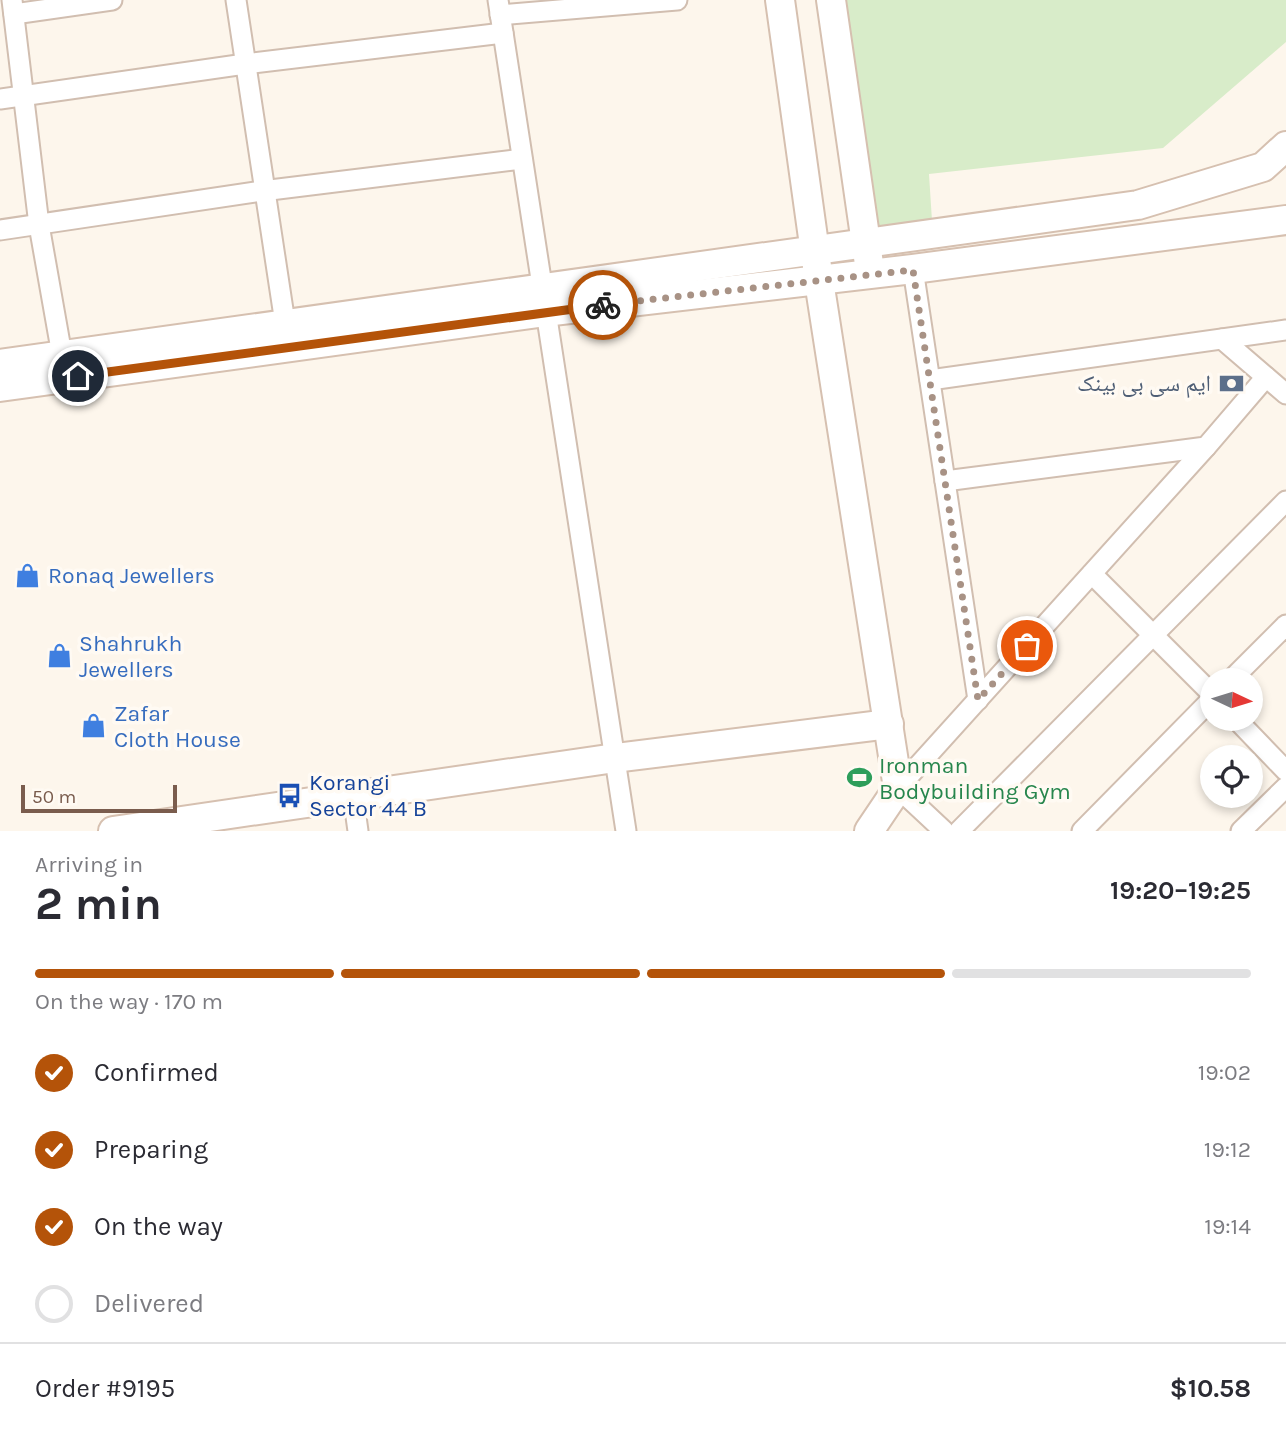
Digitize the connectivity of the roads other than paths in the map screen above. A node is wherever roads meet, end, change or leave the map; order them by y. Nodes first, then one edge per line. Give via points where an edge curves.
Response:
1 (112, 0) edge
2 (236, 0) edge
3 (677, 0) edge
4 (780, 0) edge
5 (831, 0) edge
6 (13, 7) edge
7 (500, 16) edge
8 (245, 64) junction
9 (25, 96) junction
10 (0, 99) edge
11 (1286, 146) edge
12 (522, 159) junction
13 (262, 191) junction
14 (1286, 220) edge
15 (39, 225) junction
16 (0, 230) edge
17 (866, 245) junction
18 (816, 253) junction
19 (913, 270) junction
20 (872, 274) junction
21 (819, 281) junction
22 (544, 300) junction
23 (285, 323) junction
24 (1286, 330) edge
25 (1222, 339) junction
26 (62, 355) junction
27 (0, 364) edge
28 (1266, 377) junction
29 (930, 380) junction
30 (0, 387) edge
31 (1286, 394) edge
32 (1206, 447) junction
33 (945, 481) junction
34 (1286, 501) edge
35 (1092, 574) junction
36 (1286, 625) edge
37 (1153, 635) junction
38 (1243, 668) edge
39 (1200, 683) edge
40 (978, 700) junction
41 (1200, 709) edge
42 (888, 724) junction
43 (1248, 732) edge
44 (615, 758) junction
45 (1286, 771) edge
46 (1286, 787) edge
47 (898, 788) junction
48 (353, 795) junction
49 (120, 831) edge
50 (359, 831) edge
51 (626, 831) edge
52 (869, 831) edge
53 (944, 831) edge
54 (959, 831) edge
55 (1082, 831) edge
56 (1241, 831) edge

1 - 6 street
2 - 8 street
3 - 7 street
4 - 18 street
5 - 17 street
6 - 9 street
7 - 8 street
7 - 12 street
8 - 9 street
8 - 13 street
9 - 10 street
9 - 15 street
11 - 17 street via 1263,167 1138,205
12 - 13 street
12 - 22 street
13 - 15 street
13 - 23 street
14 - 19 street
15 - 16 street
15 - 26 street
17 - 18 street
17 - 20 street
18 - 21 street
18 - 22 street
19 - 20 street
19 - 29 street
20 - 21 street
21 - 22 street
21 - 42 street
22 - 23 street
22 - 30 street
22 - 44 street
23 - 26 street
24 - 25 street
25 - 28 street
25 - 29 street
26 - 27 street
28 - 31 street
28 - 32 street
29 - 33 street
32 - 33 street
32 - 35 street
33 - 40 street
34 - 37 street
35 - 37 street
35 - 40 street
36 - 38 street
37 - 39 street
37 - 54 street
40 - 47 street
41 - 55 street
42 - 44 street
42 - 47 street
43 - 45 street
44 - 48 street
44 - 51 street
46 - 56 street
47 - 52 street
47 - 53 street
48 - 49 street
48 - 50 street

